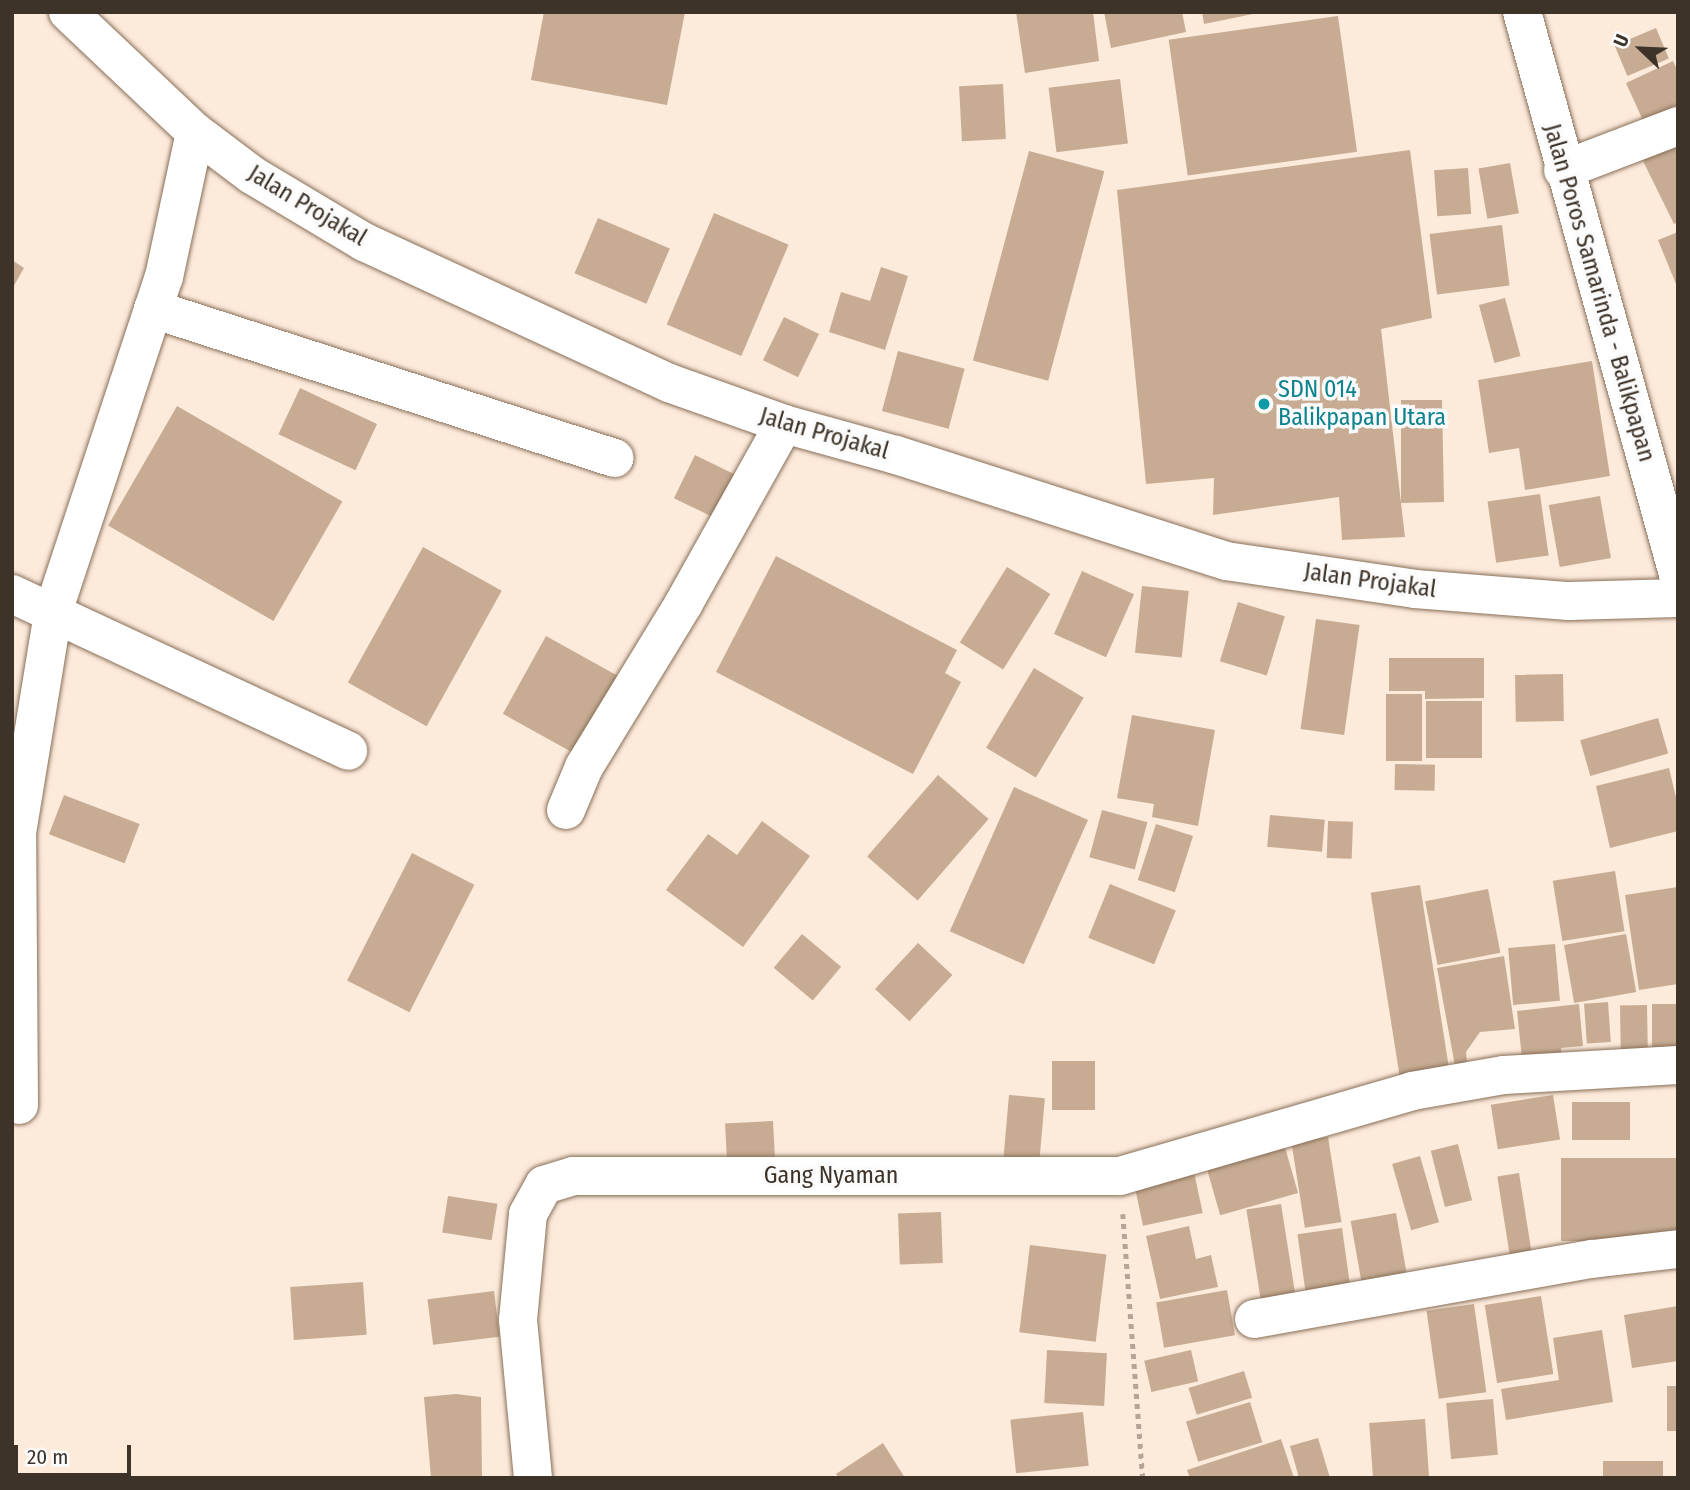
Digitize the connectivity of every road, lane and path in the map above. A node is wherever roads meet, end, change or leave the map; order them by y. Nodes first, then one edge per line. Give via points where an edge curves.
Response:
1 (68, 12) edge
2 (1522, 12) edge
3 (1678, 126) edge
4 (195, 132) junction
5 (1563, 170) junction
6 (153, 309) junction
7 (784, 424) junction
8 (615, 458) dead end
9 (1678, 574) edge
10 (12, 594) edge
11 (1678, 598) edge
12 (53, 612) junction
13 (348, 751) dead end
14 (566, 810) dead end
15 (1678, 1065) edge
16 (19, 1105) dead end
17 (1120, 1176) junction
18 (1678, 1250) edge
19 (1254, 1319) dead end
20 (1142, 1476) edge
21 (533, 1478) edge

1 - 4 main road, Jalan Projakal
2 - 5 main road, Jalan Poros Samarinda - Balikpapan
3 - 5 main road
4 - 6 main road
4 - 7 main road, Jalan Projakal via 252,175 364,242 669,383
5 - 9 main road, Jalan Poros Samarinda - Balikpapan
6 - 8 main road
6 - 12 main road
7 - 11 main road, Jalan Projakal via 896,455 1226,561 1415,589 1569,601
7 - 14 main road via 684,603 584,767
10 - 12 main road
12 - 13 main road
12 - 16 main road via 17,833
15 - 17 main road, Gang Nyaman via 1504,1075 1412,1091
17 - 20 path
17 - 21 main road, Gang Nyaman via 573,1176 544,1185 528,1214 518,1320
18 - 19 main road via 1592,1259

